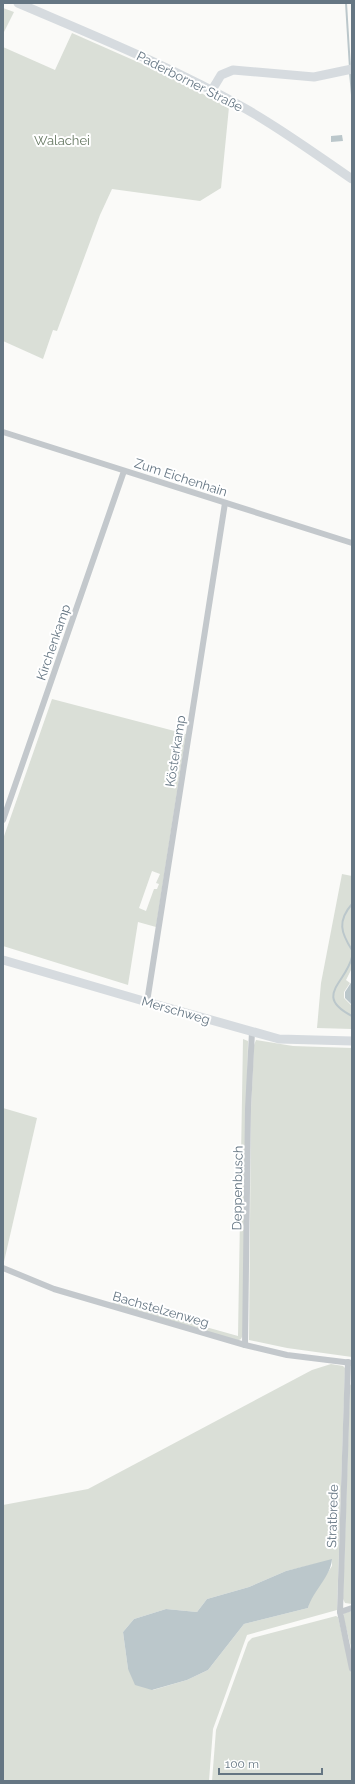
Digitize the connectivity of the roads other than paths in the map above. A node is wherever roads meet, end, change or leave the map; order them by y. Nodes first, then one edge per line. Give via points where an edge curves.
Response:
1 (18, 3) edge
2 (349, 69) edge
3 (212, 90) junction
4 (352, 179) edge
5 (3, 432) edge
6 (124, 471) junction
7 (225, 503) junction
8 (352, 543) edge
9 (3, 820) edge
10 (3, 960) edge
11 (147, 1002) junction
12 (252, 1032) junction
13 (352, 1041) edge
14 (3, 1268) edge
15 (245, 1346) junction
16 (350, 1362) edge
17 (352, 1608) edge
18 (340, 1612) junction
19 (352, 1670) edge

1 - 3 street, Paderborner Straße via 122,47
2 - 3 street via 314,77 233,70 221,75
3 - 4 street, Paderborner Straße via 285,133
5 - 6 street, Zum Eichenhain
6 - 7 street, Zum Eichenhain
6 - 9 street, Kirchenkamp
7 - 8 street, Zum Eichenhain
7 - 11 street, Kösterkamp
10 - 11 street, Merschweg
11 - 12 street, Merschweg
12 - 13 street, Merschweg via 279,1038
12 - 15 street, Deppenbusch via 248,1109
14 - 15 street, Bachstelzenweg via 54,1289
15 - 16 street, Bachstelzenweg via 287,1355
16 - 18 street, Stratbrede
17 - 18 street
18 - 19 street, Stratbrede

